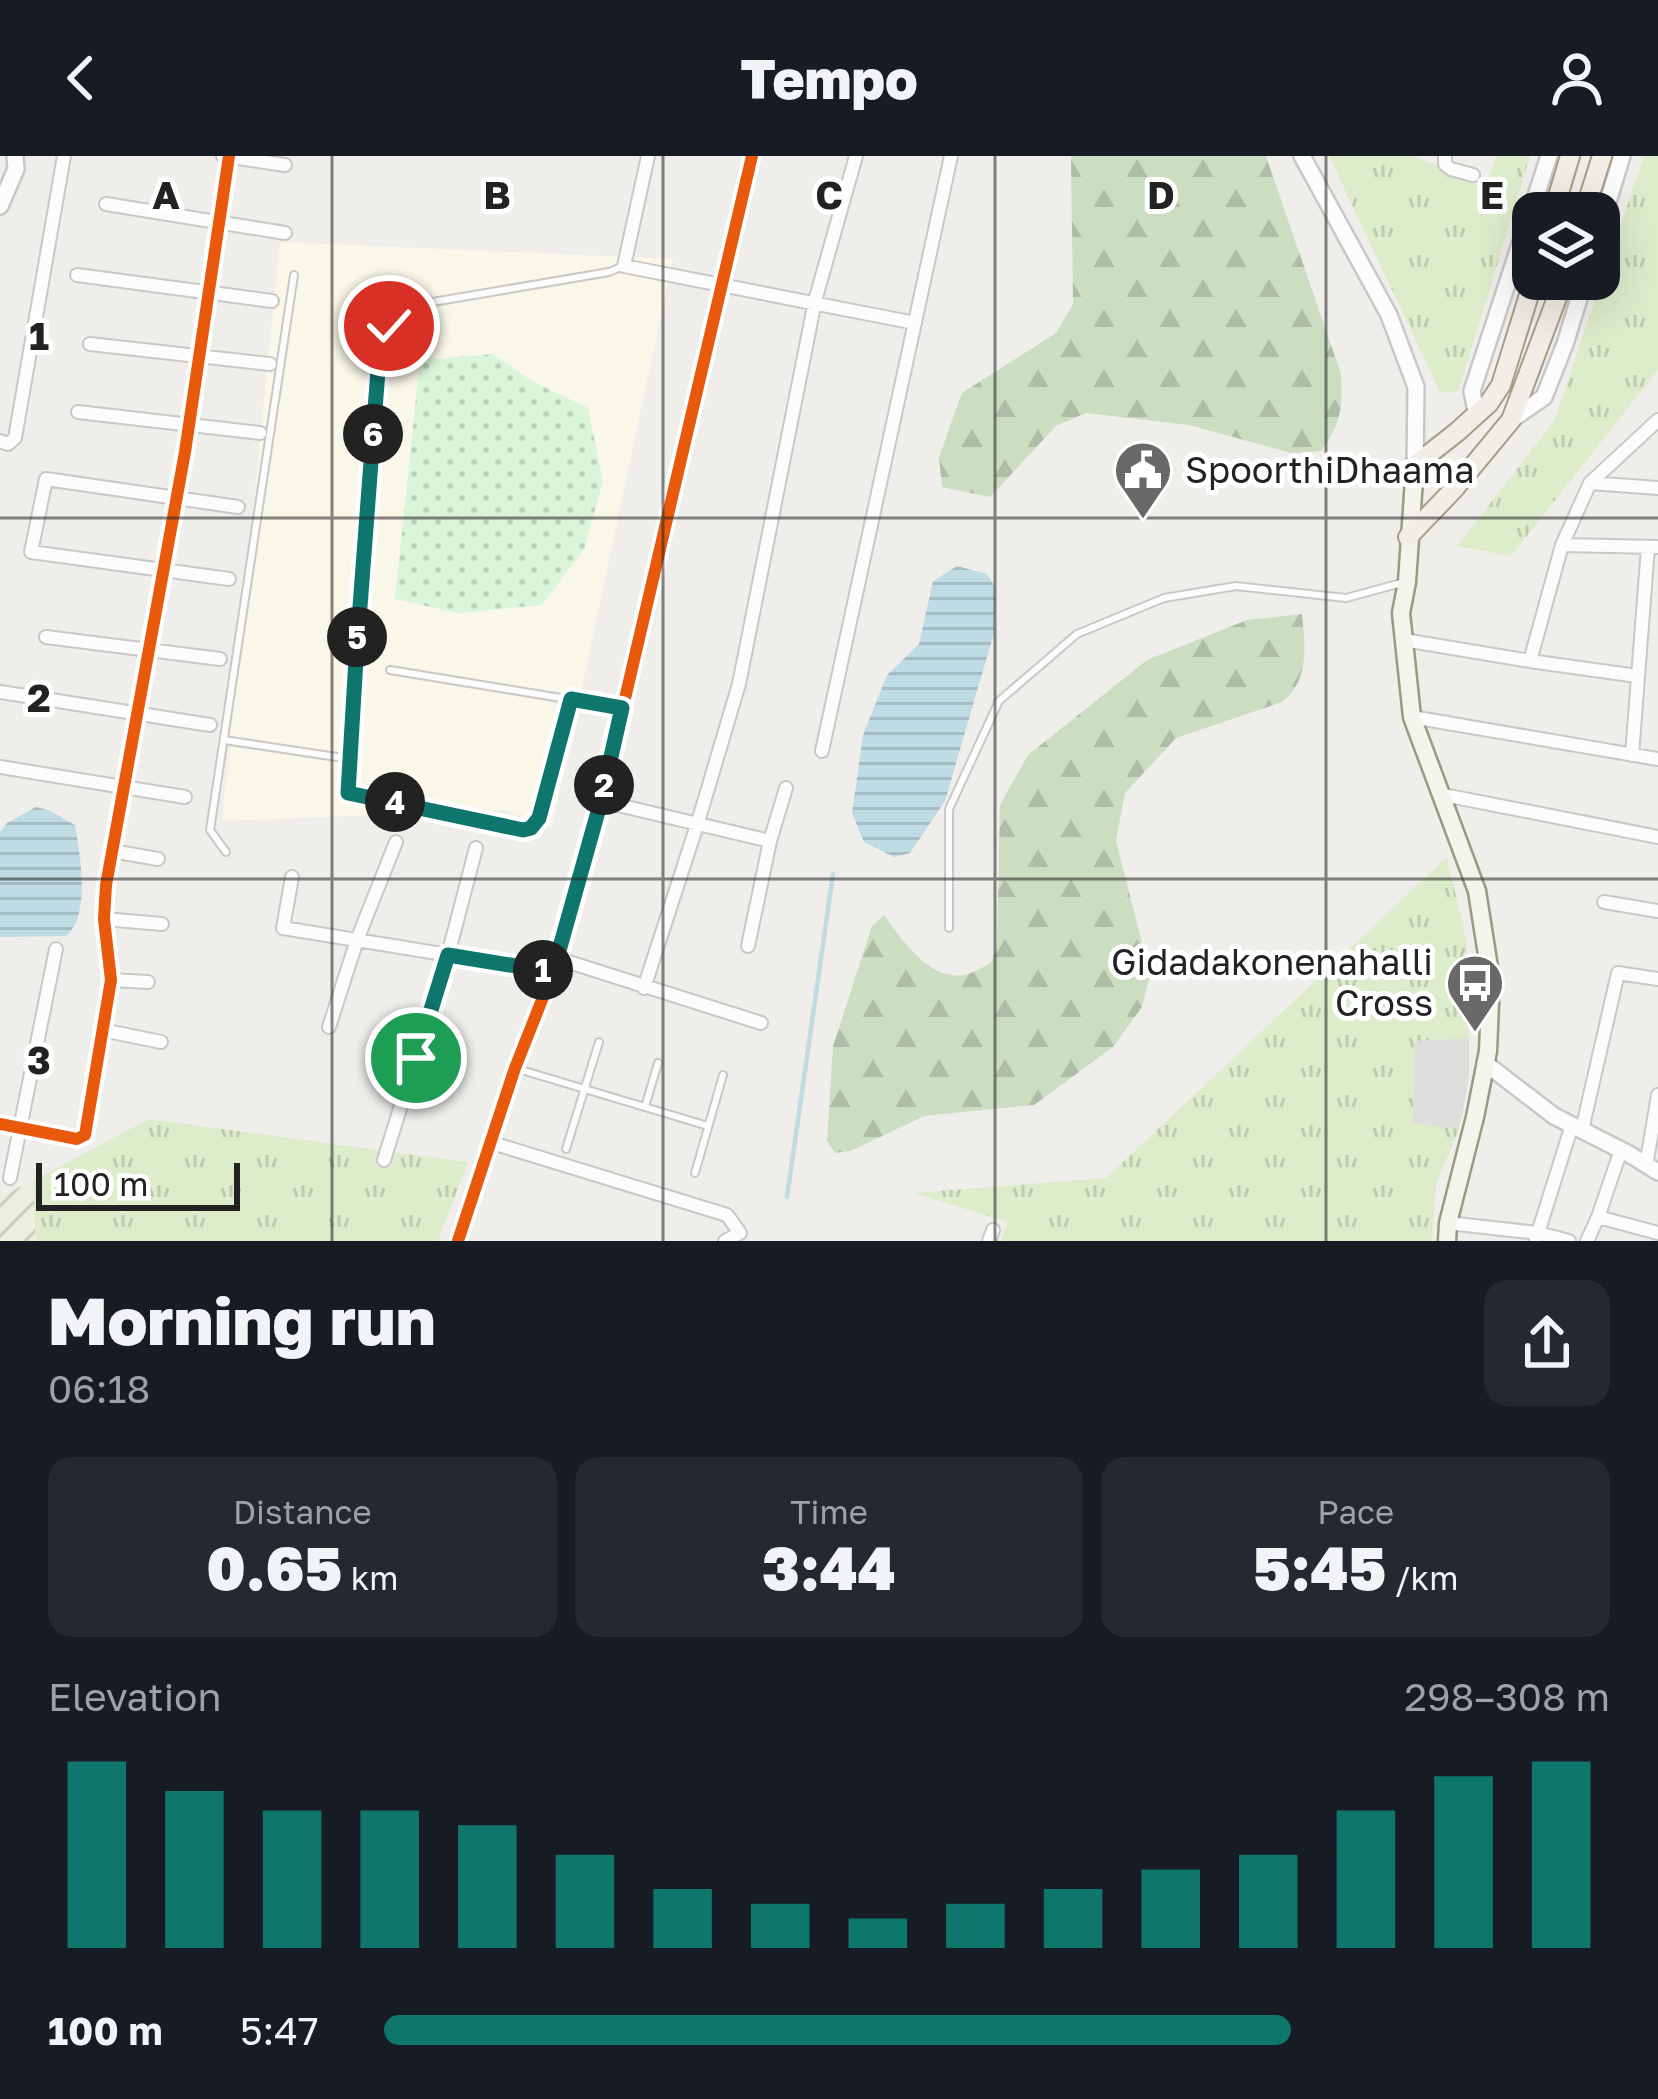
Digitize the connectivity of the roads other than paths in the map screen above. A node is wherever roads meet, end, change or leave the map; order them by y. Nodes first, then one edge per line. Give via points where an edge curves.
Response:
1 (64, 156) edge
2 (227, 156) edge
3 (648, 156) edge
4 (752, 156) edge
5 (856, 156) edge
6 (951, 156) edge
7 (1302, 156) edge
8 (1445, 156) edge
9 (1549, 156) edge
10 (1570, 156) edge
11 (1602, 156) edge
12 (1622, 156) edge
13 (10, 162) edge
14 (285, 165) dead end
15 (1473, 175) dead end
16 (1559, 192) edge
17 (1591, 192) edge
18 (1611, 192) edge
19 (106, 204) dead end
20 (0, 206) edge
21 (219, 221) junction
22 (285, 233) dead end
23 (624, 266) junction
24 (77, 275) dead end
25 (295, 275) dead end
26 (722, 284) junction
27 (209, 292) junction
28 (1527, 300) edge
29 (1556, 300) edge
30 (1579, 300) edge
31 (272, 301) dead end
32 (815, 302) junction
33 (915, 323) junction
34 (90, 344) dead end
35 (199, 356) junction
36 (270, 364) dead end
37 (1476, 411) junction
38 (78, 412) dead end
39 (1511, 420) junction
40 (1658, 421) edge
41 (189, 423) junction
42 (260, 433) dead end
43 (0, 441) edge
44 (1415, 465) junction
45 (1590, 484) junction
46 (1658, 488) edge
47 (176, 498) junction
48 (238, 507) dead end
49 (1408, 537) junction
50 (1562, 545) junction
51 (1653, 547) edge
52 (163, 572) junction
53 (229, 579) dead end
54 (1407, 582) junction
55 (46, 637) dead end
56 (1404, 640) junction
57 (148, 650) junction
58 (220, 659) dead end
59 (1530, 661) junction
60 (390, 670) dead end
61 (1637, 676) junction
62 (0, 692) edge
63 (571, 699) junction
64 (622, 708) junction
65 (137, 716) junction
66 (1412, 717) junction
67 (210, 725) dead end
68 (224, 740) junction
69 (822, 751) dead end
70 (1631, 754) junction
71 (350, 759) junction
72 (1658, 759) edge
73 (0, 767) edge
74 (124, 788) junction
75 (786, 788) dead end
76 (1439, 794) junction
77 (185, 797) dead end
78 (601, 801) junction
79 (698, 822) junction
80 (1658, 838) edge
81 (770, 841) junction
82 (396, 842) dead end
83 (476, 848) dead end
84 (112, 851) junction
85 (226, 852) dead end
86 (158, 859) dead end
87 (292, 878) dead end
88 (1604, 902) dead end
89 (1658, 911) edge
90 (104, 919) junction
91 (162, 924) dead end
92 (950, 928) dead end
93 (357, 940) junction
94 (748, 946) dead end
95 (56, 949) dead end
96 (448, 955) junction
97 (555, 965) junction
98 (111, 980) junction
99 (1658, 980) edge
100 (148, 982) dead end
101 (644, 988) junction
102 (761, 1023) dead end
103 (329, 1027) dead end
104 (102, 1030) junction
105 (161, 1042) dead end
106 (599, 1042) dead end
107 (658, 1063) dead end
108 (1485, 1063) junction
109 (515, 1068) junction
110 (723, 1075) dead end
111 (585, 1089) junction
112 (1658, 1094) edge
113 (645, 1107) junction
114 (0, 1124) edge
115 (708, 1126) junction
116 (1577, 1127) junction
117 (21, 1130) junction
118 (489, 1142) junction
119 (566, 1149) dead end
120 (1621, 1150) junction
121 (384, 1160) dead end
122 (1652, 1169) edge
123 (695, 1173) dead end
124 (10, 1178) dead end
125 (1598, 1216) junction
126 (1447, 1232) edge
127 (1658, 1233) edge
128 (1536, 1237) edge
129 (458, 1241) edge
130 (725, 1241) edge
131 (1569, 1241) edge
132 (1587, 1241) edge

1 - 43 street via 15,438
2 - 14 street
2 - 21 street
3 - 23 street
4 - 26 street
5 - 32 street
6 - 33 street
7 - 44 street via 1389,315 1416,387
8 - 15 street via 1451,169
9 - 37 street via 1472,391
10 - 16 main road
11 - 17 main road
12 - 18 street
13 - 20 street
19 - 21 street
21 - 22 street
21 - 27 street
23 - 26 street
23 - 71 lane via 415,305 389,326 380,344
24 - 27 street
25 - 68 lane
26 - 32 street
26 - 64 street
27 - 31 street
27 - 35 street
28 - 37 main road via 1501,385
29 - 39 main road
30 - 39 street via 1544,397
32 - 33 street
32 - 79 street via 739,684
33 - 69 street
34 - 35 street
35 - 36 street
35 - 41 street
37 - 44 main road
38 - 41 street
39 - 49 main road
40 - 45 street
41 - 42 street
41 - 47 street
44 - 49 main road
45 - 46 street
45 - 50 street
47 - 48 street
47 - 52 street
47 - 52 street via 46,479 31,552
49 - 54 main road
50 - 51 street
50 - 59 street
51 - 61 street
52 - 53 street
52 - 57 street
54 - 56 main road
54 - 92 lane via 1346,598 1236,586 1164,598 1077,634 999,700 950,809
55 - 57 street
56 - 59 street
56 - 66 main road
57 - 58 street
57 - 65 street
59 - 61 street
60 - 63 lane
61 - 70 street
62 - 65 street
63 - 64 lane
63 - 71 lane via 531,828 348,793
64 - 78 street
65 - 67 street
65 - 74 street
66 - 70 street
66 - 76 main road
68 - 71 lane
68 - 85 lane via 210,830
70 - 72 street
73 - 74 street
74 - 77 street
74 - 84 street
75 - 81 street
76 - 80 street
76 - 108 main road via 1477,891 1491,980
78 - 79 street
78 - 97 street
79 - 81 street
79 - 101 street
81 - 94 street
82 - 93 street
83 - 96 street
84 - 86 street
84 - 90 street
87 - 93 street via 284,928
88 - 89 street
90 - 91 street
90 - 98 street
93 - 96 street
93 - 103 street
95 - 117 street
96 - 97 street
96 - 121 street
97 - 101 street
97 - 109 street
98 - 100 street
98 - 104 street
99 - 116 street via 1618,973
101 - 102 street
104 - 105 street
104 - 117 street via 85,1135
106 - 111 lane
107 - 113 lane
108 - 116 street
108 - 126 main road
109 - 111 lane
109 - 118 street
110 - 115 lane
111 - 113 lane
111 - 119 lane
112 - 122 street
113 - 115 lane
114 - 117 street
115 - 123 lane
116 - 120 street
116 - 128 street
117 - 124 street
118 - 129 street
118 - 130 street via 727,1215 740,1233
120 - 122 street
120 - 125 street
125 - 127 street
125 - 132 street
126 - 128 street
128 - 131 street

